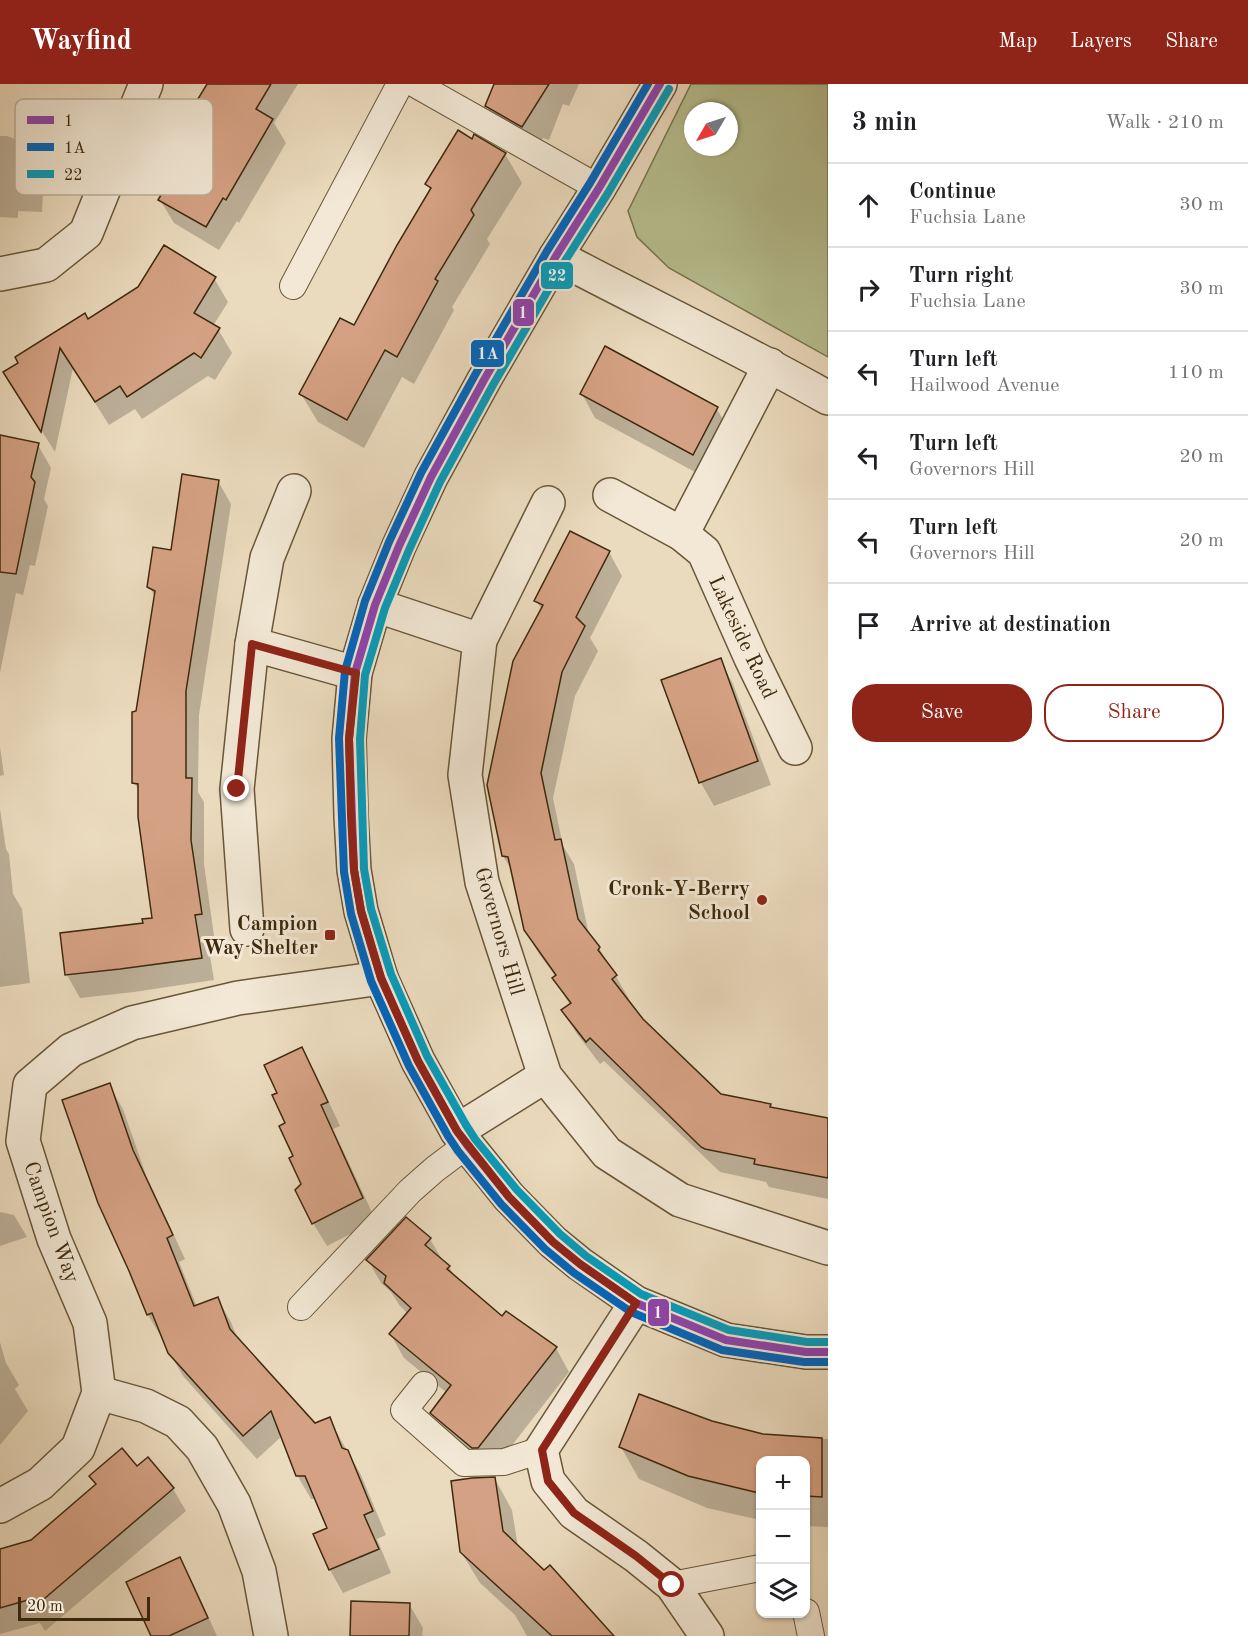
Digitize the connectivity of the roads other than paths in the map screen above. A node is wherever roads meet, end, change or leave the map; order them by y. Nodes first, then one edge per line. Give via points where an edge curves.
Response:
1 (147, 84) edge
2 (400, 84) edge
3 (415, 84) edge
4 (660, 84) edge
5 (141, 99) edge
6 (599, 188) junction
7 (102, 195) edge
8 (556, 256) junction
9 (0, 274) edge
10 (293, 286) dead end
11 (770, 365) junction
12 (828, 398) edge
13 (294, 491) dead end
14 (610, 495) dead end
15 (548, 503) dead end
16 (682, 534) junction
17 (375, 604) junction
18 (480, 640) junction
19 (252, 644) junction
20 (356, 673) junction
21 (795, 748) dead end
22 (247, 929) dead end
23 (381, 978) junction
24 (545, 1076) junction
25 (462, 1138) junction
26 (828, 1248) edge
27 (636, 1303) junction
28 (301, 1307) dead end
29 (828, 1352) edge
30 (424, 1385) dead end
31 (99, 1393) junction
32 (542, 1450) junction
33 (0, 1506) edge
34 (756, 1569) edge
35 (672, 1585) junction
36 (807, 1618) edge
37 (271, 1636) edge
38 (707, 1636) edge
39 (811, 1636) edge

1 - 5 street
2 - 10 lane
3 - 6 lane
4 - 6 street
6 - 8 street
7 - 9 street via 86,233 46,265
8 - 11 street
8 - 17 street via 431,477
11 - 12 street
11 - 16 street
13 - 19 street via 267,558
14 - 16 street, Lakeside Road
15 - 18 street, Governors Hill
16 - 21 street, Lakeside Road via 704,552
17 - 18 street
17 - 20 street
18 - 24 street, Governors Hill via 465,775 482,882
19 - 20 street
19 - 22 street via 237,789
20 - 23 street via 349,739 354,870 361,911
23 - 25 street via 418,1061
23 - 31 street, Campion Way via 238,998 132,1023 70,1050 30,1085 23,1141 54,1239 90,1323
24 - 25 street
24 - 26 street, Governors Hill via 607,1154 680,1200
25 - 27 street via 509,1197 553,1242
25 - 28 lane
27 - 29 street via 726,1340
27 - 32 street
30 - 32 lane via 404,1410 464,1463 504,1462
31 - 33 street, Campion Way via 78,1448 40,1484
31 - 37 street via 146,1406 178,1422 202,1448 234,1504 259,1572
32 - 35 street via 548,1481 574,1513
34 - 35 lane
35 - 38 street
36 - 39 lane

